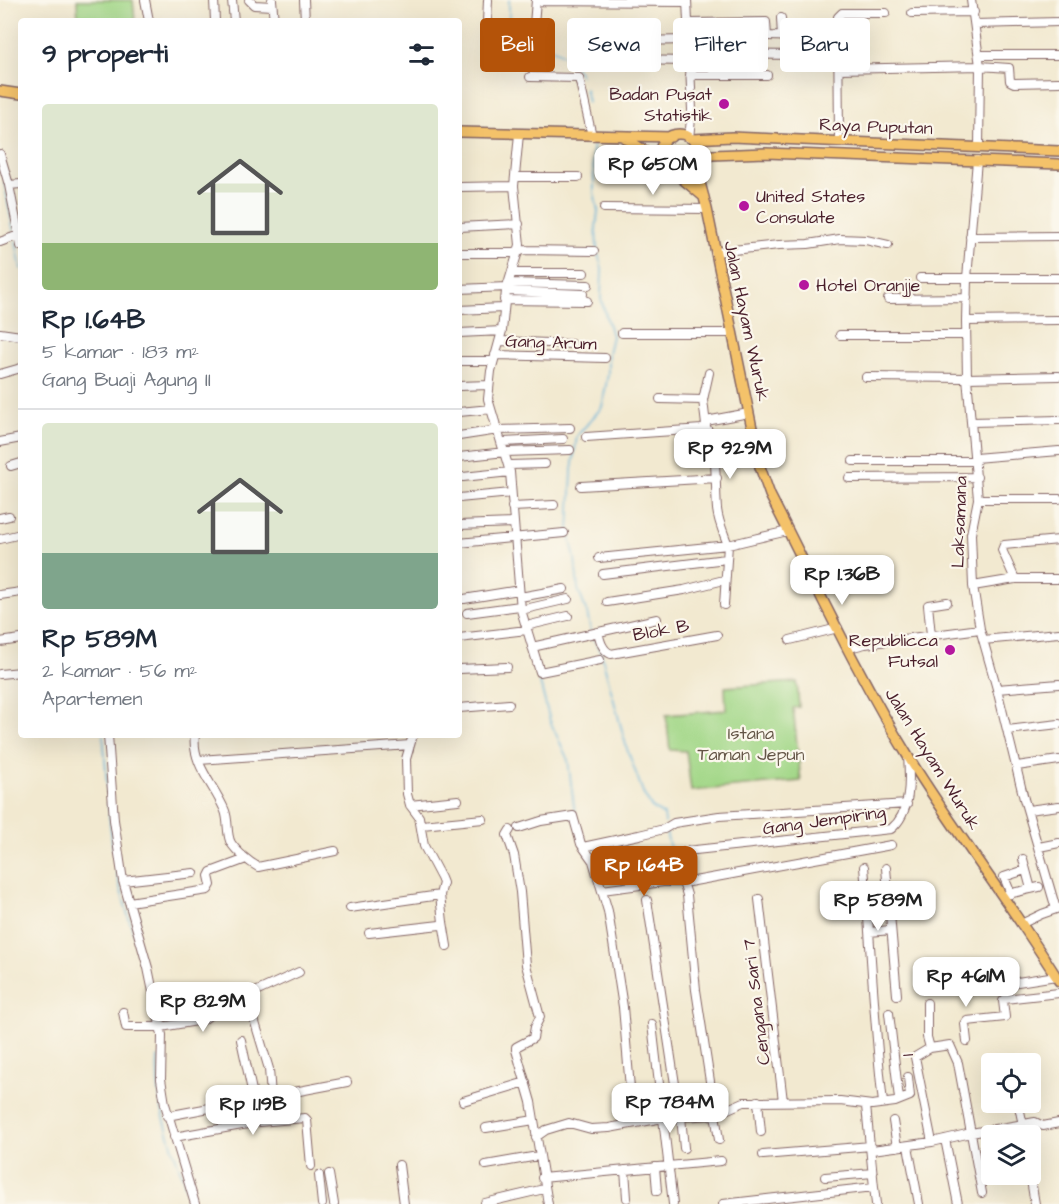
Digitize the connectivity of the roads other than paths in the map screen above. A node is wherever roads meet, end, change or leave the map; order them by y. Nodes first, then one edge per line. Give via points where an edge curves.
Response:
1 (145, 0) edge
2 (214, 0) edge
3 (232, 0) edge
4 (249, 0) edge
5 (304, 0) edge
6 (488, 0) edge
7 (536, 0) edge
8 (971, 0) edge
9 (687, 1) edge
10 (272, 3) edge
11 (974, 12) junction
12 (886, 13) dead end
13 (912, 13) dead end
14 (148, 18) edge
15 (215, 18) edge
16 (234, 18) edge
17 (274, 18) edge
18 (305, 18) edge
19 (487, 18) edge
20 (535, 18) edge
21 (688, 18) edge
22 (838, 18) edge
23 (1059, 22) edge
24 (975, 24) junction
25 (979, 55) junction
26 (1059, 55) edge
27 (980, 66) junction
28 (870, 68) edge
29 (839, 72) edge
30 (690, 75) joint
31 (767, 75) dead end
32 (530, 77) dead end
33 (1059, 82) edge
34 (0, 91) edge
35 (18, 94) edge
36 (462, 132) edge
37 (519, 134) junction
38 (592, 136) junction
39 (623, 137) junction
40 (670, 137) junction
41 (689, 138) junction
42 (839, 141) junction
43 (979, 147) junction
44 (1036, 150) junction
45 (1059, 151) edge
46 (0, 154) edge
47 (977, 160) junction
48 (662, 161) junction
49 (696, 162) junction
50 (1036, 163) junction
51 (1059, 164) edge
52 (671, 170) junction
53 (515, 177) junction
54 (578, 177) dead end
55 (18, 184) edge
56 (9, 185) junction
57 (514, 186) junction
58 (462, 187) edge
59 (704, 197) junction
60 (604, 208) dead end
61 (707, 209) junction
62 (519, 224) junction
63 (462, 227) edge
64 (16, 236) junction
65 (1059, 236) edge
66 (970, 237) junction
67 (18, 240) edge
68 (0, 242) edge
69 (888, 245) dead end
70 (594, 251) dead end
71 (715, 252) junction
72 (462, 253) edge
73 (517, 253) junction
74 (512, 273) junction
75 (584, 273) dead end
76 (920, 278) dead end
77 (967, 278) junction
78 (1059, 278) edge
79 (588, 285) dead end
80 (462, 289) edge
81 (506, 294) junction
82 (585, 298) dead end
83 (967, 298) junction
84 (888, 299) dead end
85 (462, 309) edge
86 (1059, 320) edge
87 (966, 321) junction
88 (502, 331) junction
89 (0, 333) edge
90 (462, 333) edge
91 (622, 333) dead end
92 (732, 333) junction
93 (840, 335) dead end
94 (966, 335) junction
95 (18, 336) edge
96 (500, 341) junction
97 (572, 344) dead end
98 (494, 358) junction
99 (605, 358) dead end
100 (462, 361) edge
101 (18, 369) edge
102 (709, 373) dead end
103 (0, 374) edge
104 (1059, 376) edge
105 (866, 377) dead end
106 (967, 378) junction
107 (489, 385) junction
108 (462, 386) edge
109 (660, 399) dead end
110 (703, 400) junction
111 (751, 407) junction
112 (491, 409) junction
113 (462, 412) edge
114 (1059, 420) edge
115 (971, 422) junction
116 (706, 424) junction
117 (570, 428) dead end
118 (498, 430) junction
119 (462, 436) edge
120 (586, 437) dead end
121 (18, 438) edge
122 (563, 439) dead end
123 (0, 441) edge
124 (502, 442) junction
125 (570, 450) dead end
126 (1059, 451) edge
127 (505, 452) junction
128 (462, 457) edge
129 (976, 459) junction
130 (853, 461) dead end
131 (18, 464) edge
132 (545, 464) dead end
133 (11, 466) dead end
134 (509, 469) junction
135 (464, 477) dead end
136 (977, 477) junction
137 (717, 478) junction
138 (849, 478) dead end
139 (580, 486) dead end
140 (511, 493) junction
141 (462, 498) edge
142 (978, 499) junction
143 (1059, 499) edge
144 (554, 505) dead end
145 (512, 507) junction
146 (513, 523) junction
147 (462, 525) edge
148 (788, 531) junction
149 (564, 532) dead end
150 (18, 535) edge
151 (514, 537) junction
152 (0, 539) edge
153 (1059, 540) edge
154 (462, 543) edge
155 (728, 545) junction
156 (599, 558) dead end
157 (726, 560) junction
158 (603, 574) dead end
159 (1015, 579) junction
160 (1059, 579) edge
161 (724, 580) junction
162 (973, 586) junction
163 (564, 589) dead end
164 (18, 592) edge
165 (0, 595) edge
166 (464, 599) dead end
167 (568, 599) dead end
168 (520, 601) junction
169 (607, 602) dead end
170 (947, 602) dead end
171 (724, 605) dead end
172 (467, 613) dead end
173 (568, 616) dead end
174 (657, 619) dead end
175 (526, 628) junction
176 (838, 628) junction
177 (980, 629) junction
178 (594, 633) junction
179 (1059, 633) edge
180 (931, 634) junction
181 (717, 635) dead end
182 (462, 638) edge
183 (18, 639) edge
184 (790, 640) dead end
185 (982, 640) junction
186 (0, 642) edge
187 (532, 647) junction
188 (849, 648) junction
189 (600, 660) dead end
190 (507, 667) dead end
191 (462, 669) edge
192 (18, 672) edge
193 (0, 674) edge
194 (1059, 684) edge
195 (997, 689) junction
196 (509, 704) dead end
197 (462, 708) edge
198 (1059, 724) edge
199 (1007, 730) junction
200 (108, 738) edge
201 (195, 738) edge
202 (411, 738) edge
203 (410, 745) junction
204 (908, 757) junction
205 (199, 760) junction
206 (1059, 760) edge
207 (1017, 766) junction
208 (458, 800) dead end
209 (907, 804) junction
210 (410, 805) junction
211 (1059, 806) edge
212 (1028, 810) junction
213 (483, 819) dead end
214 (422, 825) junction
215 (519, 828) dead end
216 (510, 830) dead end
217 (1059, 843) edge
218 (891, 845) dead end
219 (582, 847) junction
220 (1039, 847) junction
221 (335, 851) dead end
222 (686, 851) dead end
223 (246, 859) junction
224 (1023, 859) dead end
225 (864, 867) dead end
226 (886, 868) dead end
227 (1025, 870) junction
228 (194, 873) dead end
229 (123, 881) junction
230 (685, 882) junction
231 (602, 890) junction
232 (440, 895) junction
233 (1006, 895) junction
234 (759, 899) dead end
235 (647, 900) dead end
236 (129, 902) junction
237 (350, 908) dead end
238 (1057, 908) edge
239 (443, 922) junction
240 (1021, 924) junction
241 (890, 930) junction
242 (870, 932) junction
243 (369, 933) dead end
244 (447, 946) dead end
245 (299, 972) dead end
246 (1058, 979) edge
247 (999, 985) dead end
248 (1059, 993) edge
249 (897, 995) dead end
250 (927, 1003) dead end
251 (237, 1007) dead end
252 (123, 1012) dead end
253 (890, 1014) dead end
254 (652, 1024) dead end
255 (157, 1027) junction
256 (241, 1041) dead end
257 (967, 1041) dead end
258 (930, 1048) junction
259 (908, 1077) dead end
260 (347, 1082) dead end
261 (526, 1082) junction
262 (271, 1096) junction
263 (254, 1100) junction
264 (899, 1100) junction
265 (463, 1101) dead end
266 (758, 1101) junction
267 (783, 1101) junction
268 (883, 1103) junction
269 (866, 1106) junction
270 (1020, 1113) edge
271 (714, 1115) junction
272 (167, 1116) junction
273 (680, 1117) junction
274 (663, 1118) junction
275 (534, 1120) junction
276 (892, 1121) dead end
277 (633, 1123) junction
278 (1059, 1123) edge
279 (1022, 1125) joint
280 (486, 1128) dead end
281 (981, 1131) edge
282 (761, 1132) dead end
283 (971, 1133) junction
284 (174, 1137) junction
285 (536, 1137) junction
286 (945, 1139) junction
287 (719, 1140) dead end
288 (932, 1142) junction
289 (908, 1146) junction
290 (897, 1147) junction
291 (684, 1148) dead end
292 (871, 1148) junction
293 (763, 1155) dead end
294 (538, 1156) junction
295 (721, 1161) dead end
296 (399, 1165) dead end
297 (486, 1165) dead end
298 (311, 1166) dead end
299 (668, 1166) junction
300 (655, 1167) junction
301 (625, 1170) junction
302 (873, 1173) junction
303 (329, 1174) dead end
304 (319, 1175) dead end
305 (825, 1177) dead end
306 (542, 1178) junction
307 (1032, 1185) edge
308 (874, 1187) junction
309 (544, 1189) junction
310 (657, 1191) dead end
311 (982, 1193) dead end
312 (627, 1198) dead end
313 (485, 1203) edge
314 (195, 1204) edge
315 (322, 1204) edge
316 (334, 1204) edge
317 (404, 1204) edge
318 (548, 1204) edge
319 (673, 1204) edge
320 (723, 1204) edge
321 (732, 1204) edge
322 (876, 1204) edge
323 (920, 1204) edge
324 (958, 1204) edge
325 (1035, 1204) edge

1 - 14 street
2 - 15 street
3 - 16 street
4 - 10 street via 254,6
5 - 18 street
6 - 19 street
7 - 9 street
7 - 20 street
8 - 11 street
9 - 21 street
10 - 17 street
11 - 13 street
11 - 24 street
12 - 22 street via 842,13
23 - 24 street
24 - 25 street
25 - 26 street
25 - 27 street
27 - 28 street
27 - 33 street via 1009,68 1014,84
27 - 43 street
29 - 42 street
30 - 31 street
30 - 41 street
32 - 38 street via 579,78
34 - 35 main road
36 - 37 main road
37 - 38 main road
37 - 53 street
38 - 39 main road
39 - 40 main road
39 - 48 main road
40 - 41 main road
40 - 48 main road via 661,150
41 - 42 main road, Raya Puputan
41 - 49 main road via 698,151
42 - 43 main road, Raya Puputan
43 - 44 main road, Raya Puputan
44 - 45 main road, Raya Puputan
44 - 50 main road
46 - 56 street
47 - 49 main road, Raya Puputan via 766,153 712,155
47 - 50 main road, Raya Puputan
47 - 66 street, Laksamana
48 - 52 main road
49 - 52 main road via 686,171
49 - 59 main road, Jalan Hayam Wuruk
50 - 51 main road, Raya Puputan
52 - 59 main road
53 - 54 street
53 - 57 street
55 - 56 street
56 - 64 street
57 - 58 street
57 - 62 street
59 - 61 main road, Jalan Hayam Wuruk
60 - 61 street
61 - 71 main road, Jalan Hayam Wuruk
62 - 63 street
62 - 73 street
64 - 67 street
64 - 68 street
65 - 66 street
66 - 77 street, Laksamana
69 - 71 street via 840,239
70 - 73 street
71 - 92 main road, Jalan Hayam Wuruk
72 - 73 street
73 - 74 street
74 - 75 street
74 - 81 street
76 - 77 street
77 - 78 street
77 - 83 street, Laksamana
79 - 81 street
80 - 81 street
81 - 82 street
81 - 85 street
81 - 88 street
83 - 84 street
83 - 87 street, Laksamana
86 - 87 street
87 - 94 street, Laksamana
88 - 90 street
88 - 96 street
89 - 95 street
91 - 92 street
92 - 111 main road, Jalan Hayam Wuruk
93 - 94 street
94 - 106 street, Laksamana
96 - 97 street
96 - 98 street
98 - 99 street, Gang Arum
98 - 100 street, Gang Arum
98 - 107 street
101 - 103 street
102 - 110 street
104 - 106 street
105 - 106 street
106 - 115 street, Laksamana
107 - 108 street
107 - 112 street
109 - 110 street
110 - 116 street
111 - 116 street
111 - 148 main road, Jalan Hayam Wuruk via 763,477
112 - 113 street
112 - 118 street
114 - 115 street
115 - 129 street, Laksamana
116 - 120 street via 700,430
116 - 137 street
117 - 118 street
118 - 119 street
118 - 124 street
121 - 123 street
122 - 124 street
124 - 127 street
125 - 127 street
126 - 129 street
127 - 128 street
127 - 134 street
129 - 130 street
129 - 136 street, Laksamana
131 - 133 street
132 - 134 street
134 - 135 street
134 - 140 street
136 - 138 street
136 - 142 street, Laksamana
137 - 139 street
137 - 155 street via 717,510
140 - 141 street
140 - 145 street
142 - 143 street
142 - 162 street, Laksamana via 971,534
144 - 145 street
145 - 146 street
146 - 147 street
146 - 151 street
148 - 155 street
148 - 176 main road, Jalan Hayam Wuruk
149 - 151 street
150 - 152 street
151 - 154 street
151 - 168 street
153 - 159 street via 1004,545 1002,550
155 - 156 street
155 - 157 street
157 - 158 street
157 - 161 street
159 - 160 street
159 - 162 street
161 - 169 street
161 - 171 street
162 - 177 street, Laksamana
163 - 168 street
164 - 165 street
166 - 168 street
167 - 168 street
168 - 172 street
168 - 175 street
170 - 180 street via 928,605
173 - 175 street
174 - 178 street
175 - 182 street
175 - 187 street
176 - 184 street
176 - 188 main road, Jalan Hayam Wuruk
177 - 180 street
177 - 185 street, Laksamana
178 - 181 street, Blok B via 611,654
178 - 187 street
179 - 185 street
180 - 188 street
183 - 186 street
185 - 195 street, Laksamana
187 - 189 street via 540,672
188 - 204 main road, Jalan Hayam Wuruk
190 - 191 street
192 - 193 street
194 - 195 street
195 - 199 street, Laksamana
196 - 197 street
198 - 199 street
199 - 207 street, Laksamana
200 - 229 street
201 - 205 street
202 - 203 street
203 - 205 street
203 - 210 street via 406,767
204 - 209 street, Gang Jempiring
204 - 233 main road, Jalan Hayam Wuruk
205 - 223 street via 225,810 230,840
206 - 207 street
207 - 212 street, Laksamana
208 - 210 street
209 - 219 street via 719,816 674,823
209 - 222 street, Gang Jempiring via 891,829
210 - 214 street
211 - 212 street
212 - 220 street, Laksamana
213 - 214 street
214 - 232 street via 424,846 441,878
215 - 219 street via 573,816
216 - 261 street via 507,835 520,892 526,965 540,1012 532,1039 516,1049
217 - 220 street
218 - 230 street
219 - 231 street via 593,861
220 - 238 street, Laksamana
221 - 223 street via 258,867
223 - 236 street via 211,872 212,885 208,890
224 - 227 street
225 - 242 street
226 - 241 street
227 - 233 street via 1004,877
227 - 233 street via 1035,888
228 - 229 street
229 - 236 street
230 - 231 street
230 - 271 street
231 - 277 street via 623,1007
232 - 237 street
232 - 239 street
233 - 240 main road, Jalan Hayam Wuruk
234 - 267 street, Cengana Sari 7
235 - 273 street
236 - 255 street via 148,968
238 - 240 street, Laksamana
239 - 243 street
239 - 244 street
240 - 246 main road, Jalan Hayam Wuruk
241 - 242 street
241 - 249 street
242 - 268 street
245 - 262 street via 247,996 268,1069
246 - 247 street
248 - 257 street via 1005,999 1005,1017 965,1024
250 - 258 street
251 - 255 street via 215,1011 203,1020
252 - 255 street via 126,1027
253 - 264 street, 1
254 - 274 street
255 - 272 street via 163,1047 161,1081
256 - 263 street
258 - 283 street via 951,1046 958,1063
258 - 288 street via 915,1057
259 - 264 street via 910,1096
260 - 262 street
261 - 265 street
261 - 275 street
262 - 263 street
263 - 272 street
264 - 268 street
266 - 267 street
266 - 271 street via 741,1103
266 - 282 street
267 - 269 street via 840,1101
268 - 269 street
269 - 292 street
270 - 279 street
271 - 273 street
271 - 287 street
272 - 284 street
273 - 274 street
273 - 291 street
274 - 277 street
274 - 299 street
275 - 280 street
275 - 285 street
276 - 290 street
277 - 285 street via 597,1129 569,1124
278 - 279 street
281 - 283 street
283 - 286 street
283 - 311 street
284 - 298 street via 305,1118
284 - 314 street
285 - 294 street
286 - 288 street
286 - 324 street
288 - 289 street
289 - 290 street
289 - 323 street
290 - 292 street
292 - 293 street
292 - 302 street
294 - 297 street
294 - 306 street
295 - 299 street
296 - 317 street
299 - 300 street
299 - 319 street
300 - 301 street
300 - 310 street
301 - 306 street
301 - 312 street
302 - 305 street
302 - 308 street
303 - 316 street
304 - 315 street
306 - 309 street
307 - 325 street
308 - 321 street
308 - 322 street
309 - 313 street
309 - 318 street
320 - 321 street

